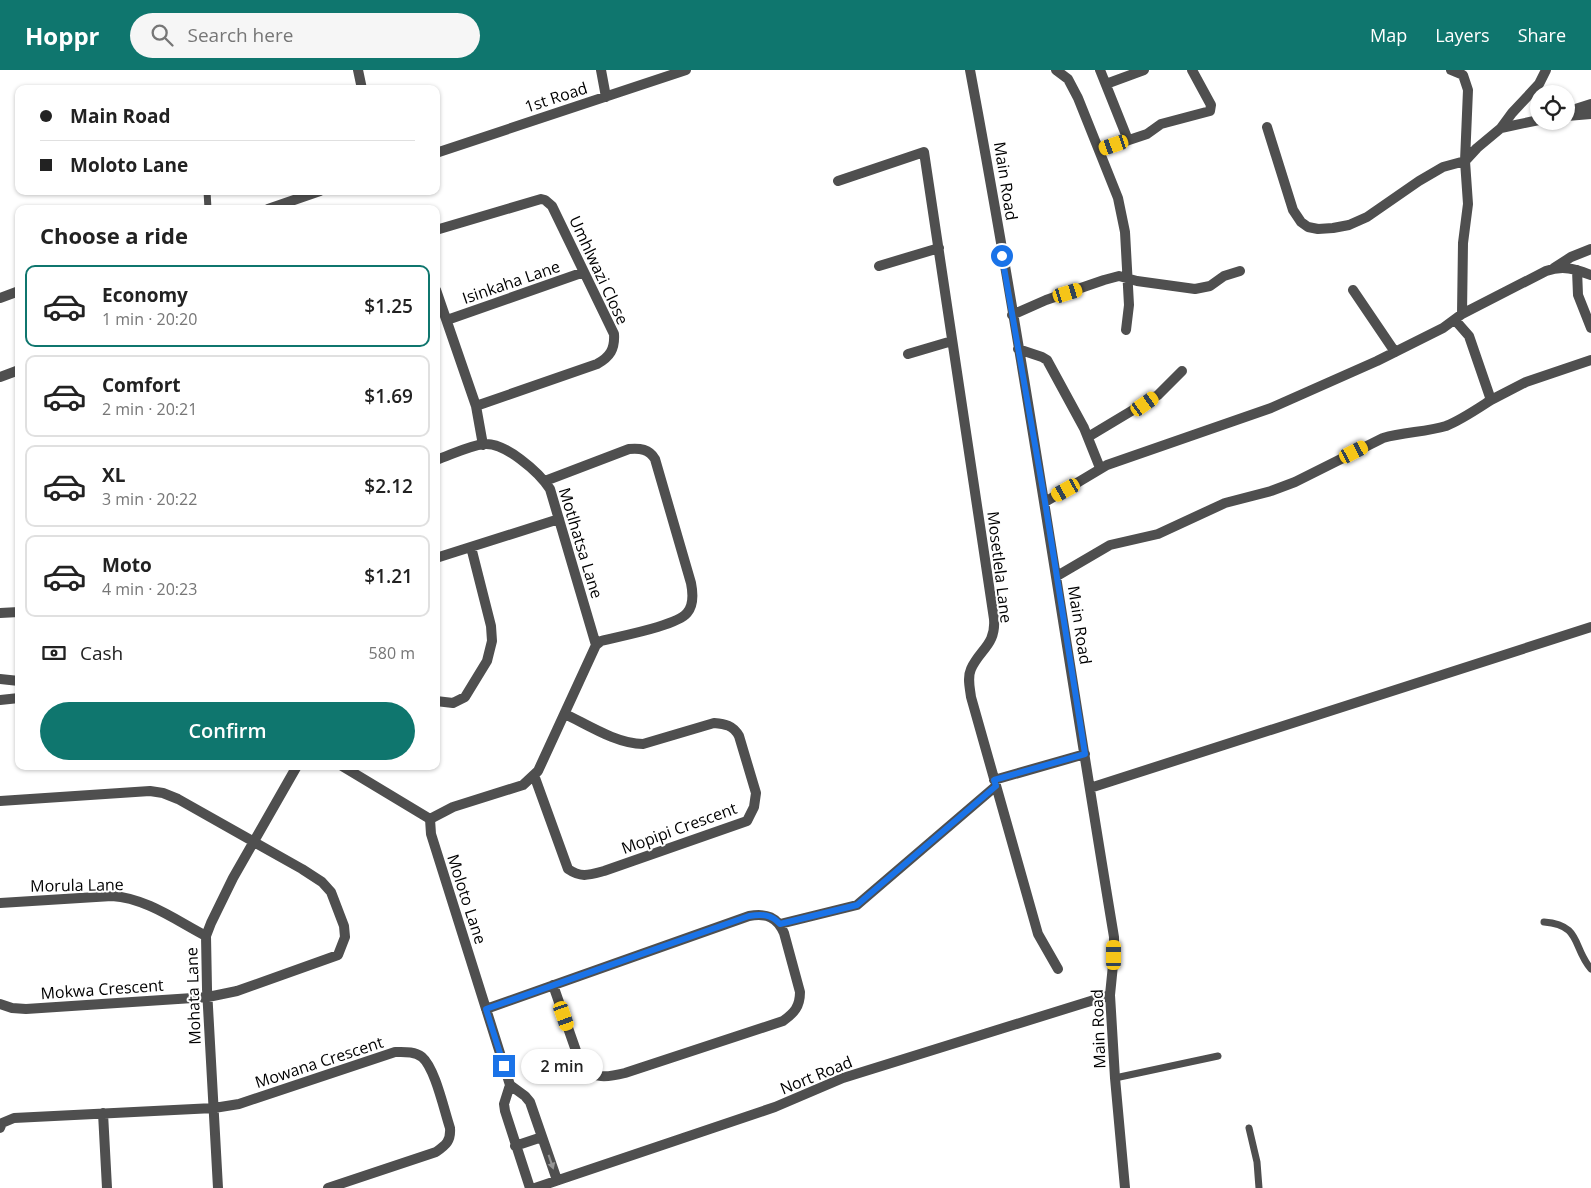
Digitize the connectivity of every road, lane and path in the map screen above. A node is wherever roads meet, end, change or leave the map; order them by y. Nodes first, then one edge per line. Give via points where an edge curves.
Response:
1 (358, 70) edge
2 (602, 70) edge
3 (686, 70) edge
4 (970, 70) edge
5 (1056, 70) edge
6 (1100, 70) edge
7 (1144, 70) edge
8 (1192, 70) edge
9 (1451, 70) edge
10 (1546, 70) edge
11 (1106, 84) junction
12 (361, 85) edge
13 (606, 96) junction
14 (1591, 104) edge
15 (1575, 110) edge
16 (1575, 114) edge
17 (1591, 114) edge
18 (1530, 122) edge
19 (1266, 127) dead end
20 (1501, 128) junction
21 (1128, 140) junction
22 (1099, 150) junction
23 (440, 152) edge
24 (1465, 161) junction
25 (838, 181) dead end
26 (308, 195) edge
27 (280, 205) edge
28 (440, 229) edge
29 (939, 248) junction
30 (1591, 249) edge
31 (879, 266) dead end
32 (1554, 268) junction
33 (1577, 270) junction
34 (1240, 271) dead end
35 (584, 272) junction
36 (1591, 275) edge
37 (1128, 278) junction
38 (1353, 290) dead end
39 (15, 293) edge
40 (0, 298) edge
41 (440, 301) edge
42 (1012, 315) junction
43 (1459, 317) junction
44 (447, 320) junction
45 (1591, 328) edge
46 (1126, 330) dead end
47 (952, 341) junction
48 (1018, 350) junction
49 (1395, 352) junction
50 (908, 354) dead end
51 (1591, 360) edge
52 (15, 371) edge
53 (1182, 371) dead end
54 (0, 376) edge
55 (1491, 400) junction
56 (476, 406) junction
57 (1088, 437) junction
58 (483, 445) junction
59 (440, 459) edge
60 (1100, 468) junction
61 (545, 481) junction
62 (1045, 502) junction
63 (559, 519) junction
64 (471, 547) junction
65 (440, 557) edge
66 (1057, 576) junction
67 (15, 612) edge
68 (0, 613) edge
69 (1591, 627) edge
70 (596, 645) junction
71 (0, 679) edge
72 (15, 681) edge
73 (15, 698) edge
74 (0, 700) edge
75 (440, 701) edge
76 (565, 714) junction
77 (1085, 754) junction
78 (295, 770) edge
79 (349, 770) edge
80 (534, 775) junction
81 (995, 783) junction
82 (1090, 788) junction
83 (0, 801) edge
84 (430, 819) junction
85 (254, 843) junction
86 (0, 903) edge
87 (1544, 922) dead end
88 (780, 924) junction
89 (206, 936) junction
90 (1591, 968) edge
91 (1058, 969) dead end
92 (553, 985) junction
93 (1110, 995) junction
94 (208, 997) junction
95 (0, 1004) edge
96 (486, 1009) junction
97 (1218, 1056) dead end
98 (1114, 1078) junction
99 (510, 1085) junction
100 (214, 1108) junction
101 (103, 1113) junction
102 (0, 1128) edge
103 (1249, 1128) dead end
104 (542, 1137) junction
105 (515, 1146) junction
106 (557, 1180) junction
107 (107, 1188) edge
108 (218, 1188) edge
109 (328, 1188) edge
110 (530, 1188) edge
111 (535, 1188) edge
112 (1124, 1188) edge
113 (1259, 1188) edge

1 - 12 street
2 - 13 street
3 - 13 street, 1st Road
4 - 42 street, Main Road
5 - 22 street via 1068,80
6 - 11 street
7 - 11 street
8 - 21 street via 1211,105 1210,111 1161,124 1147,134
9 - 24 street via 1463,75 1468,90
10 - 20 street via 1539,84
11 - 21 street
13 - 23 street, 1st Road
14 - 15 street
16 - 17 street
18 - 20 street
19 - 24 street via 1293,210 1300,222 1318,229 1349,225 1368,217 1419,180 1443,167
20 - 24 street
21 - 22 street
22 - 37 street via 1123,220
24 - 43 street via 1468,204
25 - 29 street, Mosetlela Lane via 924,152
26 - 27 street
28 - 35 street, Umhlwazi Close via 545,200 552,206
29 - 31 street
29 - 47 street, Mosetlela Lane
30 - 32 street
32 - 33 street
32 - 43 street
33 - 36 street
33 - 45 street via 1578,295
34 - 37 street via 1224,276 1210,286 1195,289
35 - 44 street, Isinkaha Lane
35 - 56 street, Umhlwazi Close via 614,334 610,355 597,364
37 - 42 street via 1119,276 1104,280
37 - 46 street
38 - 49 street
39 - 40 street
41 - 44 street
42 - 48 street, Main Road
43 - 49 street
43 - 55 street
44 - 56 street
47 - 50 street
47 - 81 street, Mosetlela Lane via 994,628 991,639 971,670 969,682
48 - 57 street via 1047,360
48 - 62 street, Main Road
49 - 60 street via 1271,408
51 - 55 street via 1526,382
52 - 54 street
53 - 57 street via 1158,395
55 - 66 street via 1446,425 1384,438 1271,491 1225,503 1158,534 1110,545
56 - 58 street
57 - 60 street
58 - 59 street
58 - 61 street, Motlhatsa Lane via 495,446 516,456
60 - 62 street
61 - 63 street, Motlhatsa Lane
61 - 70 street via 629,449 644,449 655,459 692,589 692,603 688,612 673,621
62 - 66 street, Main Road
63 - 64 street
63 - 70 street, Motlhatsa Lane
64 - 65 street
64 - 75 street via 492,642 487,661 465,697 453,703
66 - 77 street, Main Road
67 - 68 street
69 - 82 street
70 - 76 street
71 - 72 street
73 - 74 street
76 - 80 street
76 - 80 street, Mopipi Crescent via 635,744 714,723 735,729 756,793 747,821 586,876 568,869
77 - 81 street
77 - 82 street, Main Road
78 - 85 street, Mohata Lane
79 - 84 street
80 - 84 street via 523,785 453,807
81 - 88 street via 857,905
81 - 91 street, Mosetlela Lane via 1038,934
82 - 93 street, Main Road via 1114,938
83 - 85 street via 150,791 178,799
84 - 96 street, Moloto Lane via 430,834
85 - 89 street, Mohata Lane
85 - 94 street, Mokwa Crescent via 322,882 331,892 344,926 345,938 338,955 237,991
86 - 89 street, Morula Lane via 124,897
87 - 90 lane via 1559,923 1575,935 1585,962
88 - 92 street via 768,915 749,916
88 - 92 street via 800,992 794,1013 783,1022 613,1076 594,1075 581,1065
89 - 94 street, Mohata Lane
92 - 96 street
93 - 98 street, Main Road
93 - 106 street, Nort Road via 843,1078 774,1107
94 - 95 street, Mokwa Crescent via 26,1009
94 - 100 street, Mohata Lane
96 - 99 street, Moloto Lane
97 - 98 lane
98 - 112 street, Main Road
99 - 104 street via 530,1102
99 - 105 street via 504,1104
100 - 101 street, Mowana Crescent
100 - 108 street, Mohata Lane
100 - 109 street, Mowana Crescent via 239,1104 396,1052 412,1052 421,1056 431,1069 450,1128 451,1136 446,1144 436,1152
101 - 102 street, Mowana Crescent via 14,1118
101 - 107 street
103 - 113 lane
104 - 105 street
104 -> 106 street
105 - 110 street
106 - 111 street, Nort Road

